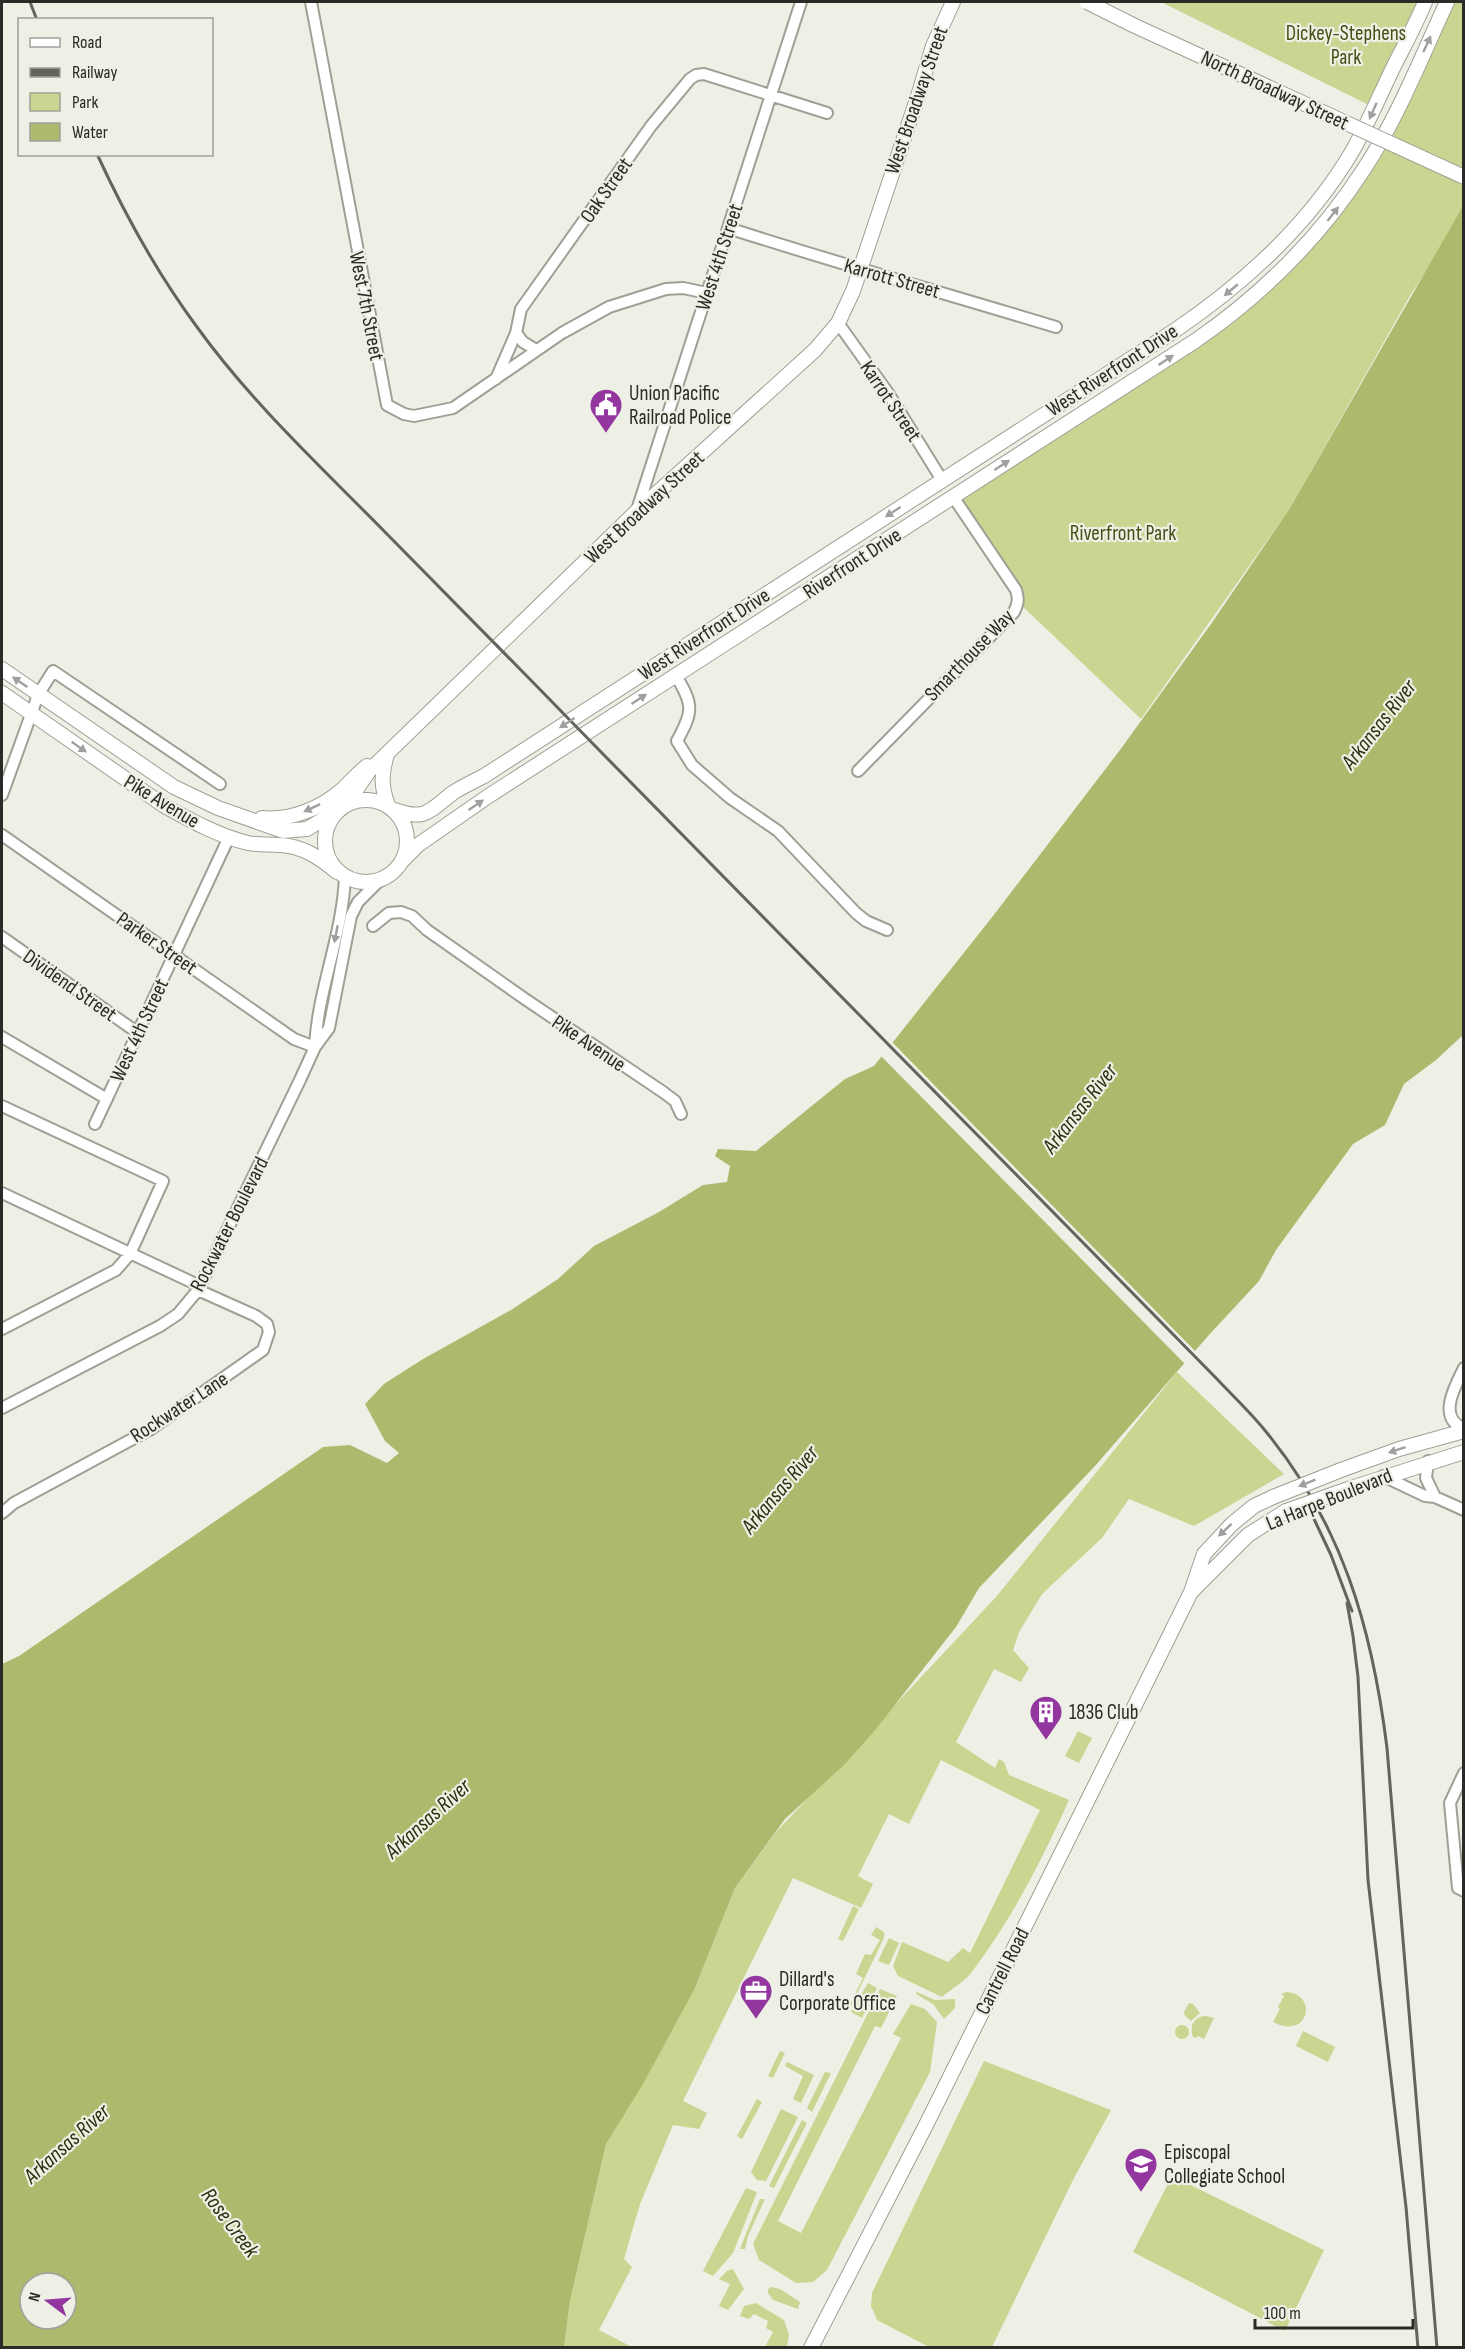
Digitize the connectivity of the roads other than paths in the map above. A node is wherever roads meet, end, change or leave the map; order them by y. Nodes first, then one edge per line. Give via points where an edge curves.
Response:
1 (311, 2) edge
2 (801, 2) edge
3 (953, 2) edge
4 (1087, 2) edge
5 (1425, 2) edge
6 (1447, 2) edge
7 (771, 95) junction
8 (827, 113) dead end
9 (1464, 177) edge
10 (728, 228) junction
11 (860, 269) junction
12 (707, 293) junction
13 (838, 323) junction
14 (1056, 327) dead end
15 (516, 333) junction
16 (536, 350) junction
17 (496, 380) junction
18 (942, 480) junction
19 (954, 498) junction
20 (636, 512) junction
21 (2, 669) edge
22 (676, 676) junction
23 (2, 693) edge
24 (39, 695) junction
25 (31, 714) junction
26 (387, 755) junction
27 (858, 771) dead end
28 (220, 784) dead end
29 (2, 795) edge
30 (342, 808) junction
31 (391, 808) junction
32 (244, 816) junction
33 (2, 835) edge
34 (229, 837) junction
35 (403, 860) junction
36 (341, 874) junction
37 (379, 881) junction
38 (373, 926) dead end
39 (887, 930) dead end
40 (2, 937) edge
41 (174, 955) junction
42 (138, 1032) junction
43 (2, 1036) edge
44 (315, 1047) junction
45 (107, 1099) junction
46 (2, 1106) edge
47 (681, 1114) dead end
48 (95, 1124) dead end
49 (2, 1193) edge
50 (130, 1254) junction
51 (199, 1288) junction
52 (2, 1329) edge
53 (1464, 1368) edge
54 (2, 1408) edge
55 (1460, 1430) edge
56 (1464, 1452) edge
57 (1428, 1461) junction
58 (1383, 1476) junction
59 (1435, 1497) junction
60 (1464, 1510) edge
61 (2, 1513) edge
62 (1191, 1592) junction
63 (1464, 1773) edge
64 (1461, 1787) edge
65 (1461, 1889) edge
66 (811, 2348) edge

1 - 17 street, West 7th Street via 387,405 410,416 436,413 460,404
2 - 7 street, West 4th Street
3 - 11 main road, West Broadway Street via 933,46
4 - 9 main road, North Broadway Street, bridge
5 -> 18 main road, West Riverfront Drive via 1351,152 1310,211 1274,250 1199,314
19 -> 6 main road, Riverfront Drive via 1214,328 1295,258 1365,168
7 - 8 street
7 - 10 street, West 4th Street
7 - 15 street, Oak Street via 704,74 696,75 651,126 521,309
10 - 11 street, Karrott Street
10 - 12 street, West 4th Street
11 - 13 main road, West Broadway Street
11 - 14 street, Karrott Street
12 - 16 street via 675,288 628,300 585,319
12 - 20 street, West 4th Street
13 - 18 street, Karrot Street via 888,393
13 - 20 main road, West Broadway Street via 815,350
15 - 16 street
15 - 17 street, Oak Street
16 - 17 street, West 7th Street
18 - 19 main road
18 -> 31 main road, West Riverfront Drive via 456,791 428,813 414,816
19 - 22 main road, Riverfront Drive
19 - 27 street, Smarthouse Way via 1016,590 1017,606
20 - 26 main road, West Broadway Street
24 -> 21 main road, Pike Avenue
35 -> 22 main road, Riverfront Drive via 487,797
22 - 39 street via 687,694 690,711 677,741 692,765 730,798 778,831 856,913
23 - 25 main road, Pike Avenue
24 - 25 street
24 - 28 street via 53,671
24 - 32 main road, Pike Avenue via 174,787
25 - 29 street
25 -> 34 main road, Pike Avenue via 163,805
26 - 30 main road, West Broadway Street via 369,771
26 - 31 main road via 382,788
26 -> 32 main road via 366,766 332,797 307,811 278,819
30 - 31 main road via 365,801
30 - 32 main road, Pike Avenue via 316,825 295,831 283,831
30 - 36 main road via 326,828 324,839 327,857
31 - 35 main road via 406,829
33 - 41 street, Parker Street
34 - 36 main road, Pike Avenue via 297,848 320,858
34 - 41 street, West 4th Street
35 - 37 main road via 390,876
36 - 37 main road via 360,882
36 -> 44 street, Rockwater Boulevard via 343,903 316,1024
37 - 44 street, Rockwater Boulevard via 354,908 329,1028
38 - 47 street, Pike Avenue via 390,913 412,916 525,999 663,1092 675,1101
40 - 42 street, Dividend Street
41 - 42 street, West 4th Street
41 - 44 street, Parker Street via 294,1039
42 - 45 street, West 4th Street
43 - 45 street
44 - 51 street, Rockwater Boulevard
45 - 48 street, West 4th Street
46 - 50 street via 163,1181
49 - 50 street
50 - 51 street
50 - 52 street via 116,1270
51 - 54 street, Rockwater Boulevard via 178,1314 160,1326
51 - 61 street, Rockwater Lane via 267,1324 269,1332 263,1350 151,1429
53 - 55 street via 1449,1401 1450,1416
55 -> 62 main road, La Harpe Boulevard, bridge via 1341,1470 1254,1506 1212,1543 1198,1567
56 - 57 main road, La Harpe Boulevard
57 - 58 main road, La Harpe Boulevard
57 - 59 street via 1426,1478
58 - 59 street
58 - 62 main road, La Harpe Boulevard, bridge via 1286,1511 1260,1526
59 - 60 street
62 - 66 main road, Cantrell Road via 926,2126
63 - 64 street
64 - 65 street via 1450,1803

